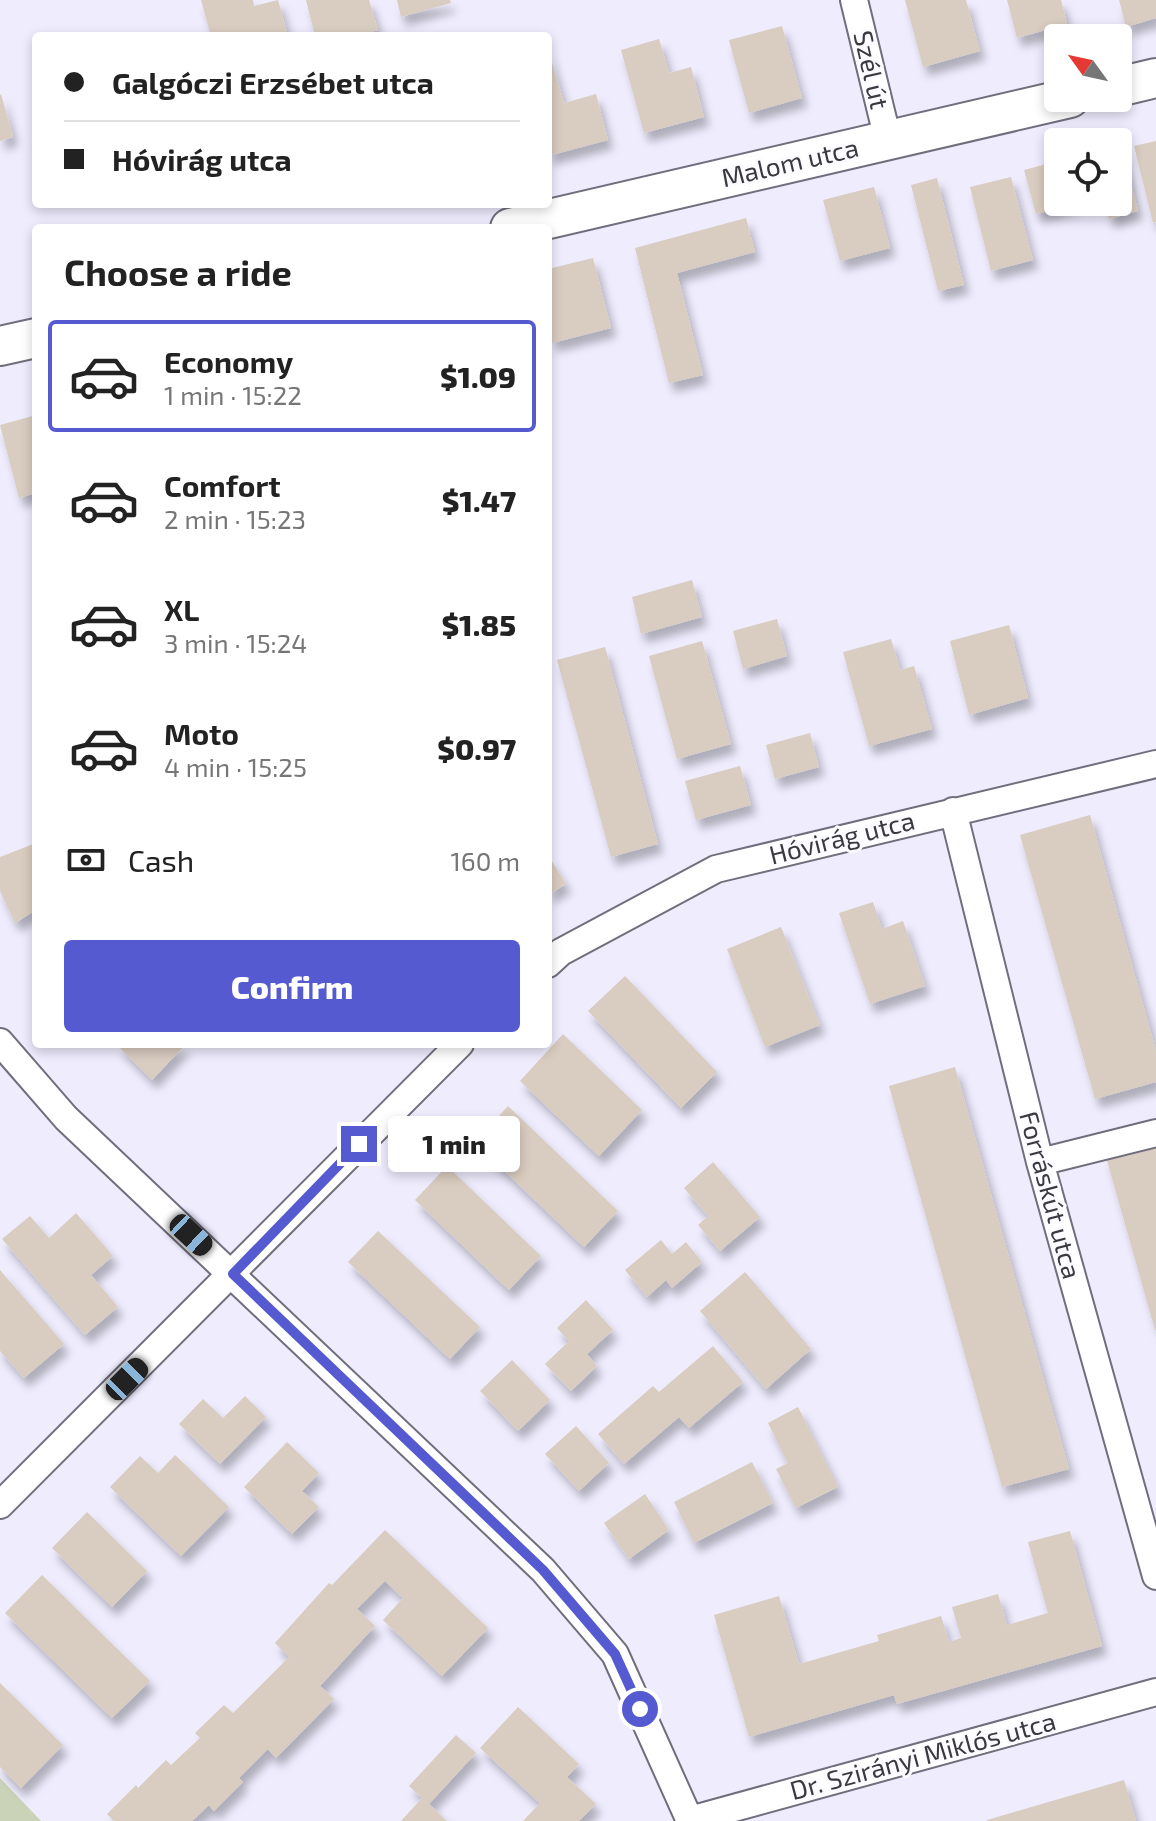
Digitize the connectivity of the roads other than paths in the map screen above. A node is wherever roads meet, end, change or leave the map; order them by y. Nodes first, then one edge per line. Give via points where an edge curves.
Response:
1 (854, 0) edge
2 (1156, 78) edge
3 (1132, 84) edge
4 (1044, 104) edge
5 (888, 140) junction
6 (527, 224) edge
7 (32, 339) edge
8 (0, 346) edge
9 (1156, 764) edge
10 (953, 811) junction
11 (552, 960) edge
12 (0, 1042) edge
13 (456, 1048) edge
14 (1156, 1133) edge
15 (1040, 1162) junction
16 (233, 1274) junction
17 (0, 1505) edge
18 (1156, 1576) edge
19 (1156, 1692) edge
20 (690, 1820) edge

1 - 5 street, Szél út
2 - 3 main road
4 - 5 main road, Malom utca
5 - 6 main road, Malom utca
7 - 8 main road
9 - 10 street, Hóvirág utca
10 - 11 street, Hóvirág utca via 716,869
10 - 15 street, Forráskút utca
12 - 16 street via 66,1118
13 - 16 street
14 - 15 street
15 - 18 street, Forráskút utca
16 - 17 street
16 - 20 street via 543,1570 615,1654
19 - 20 street, Dr. Szirányi Miklós utca

